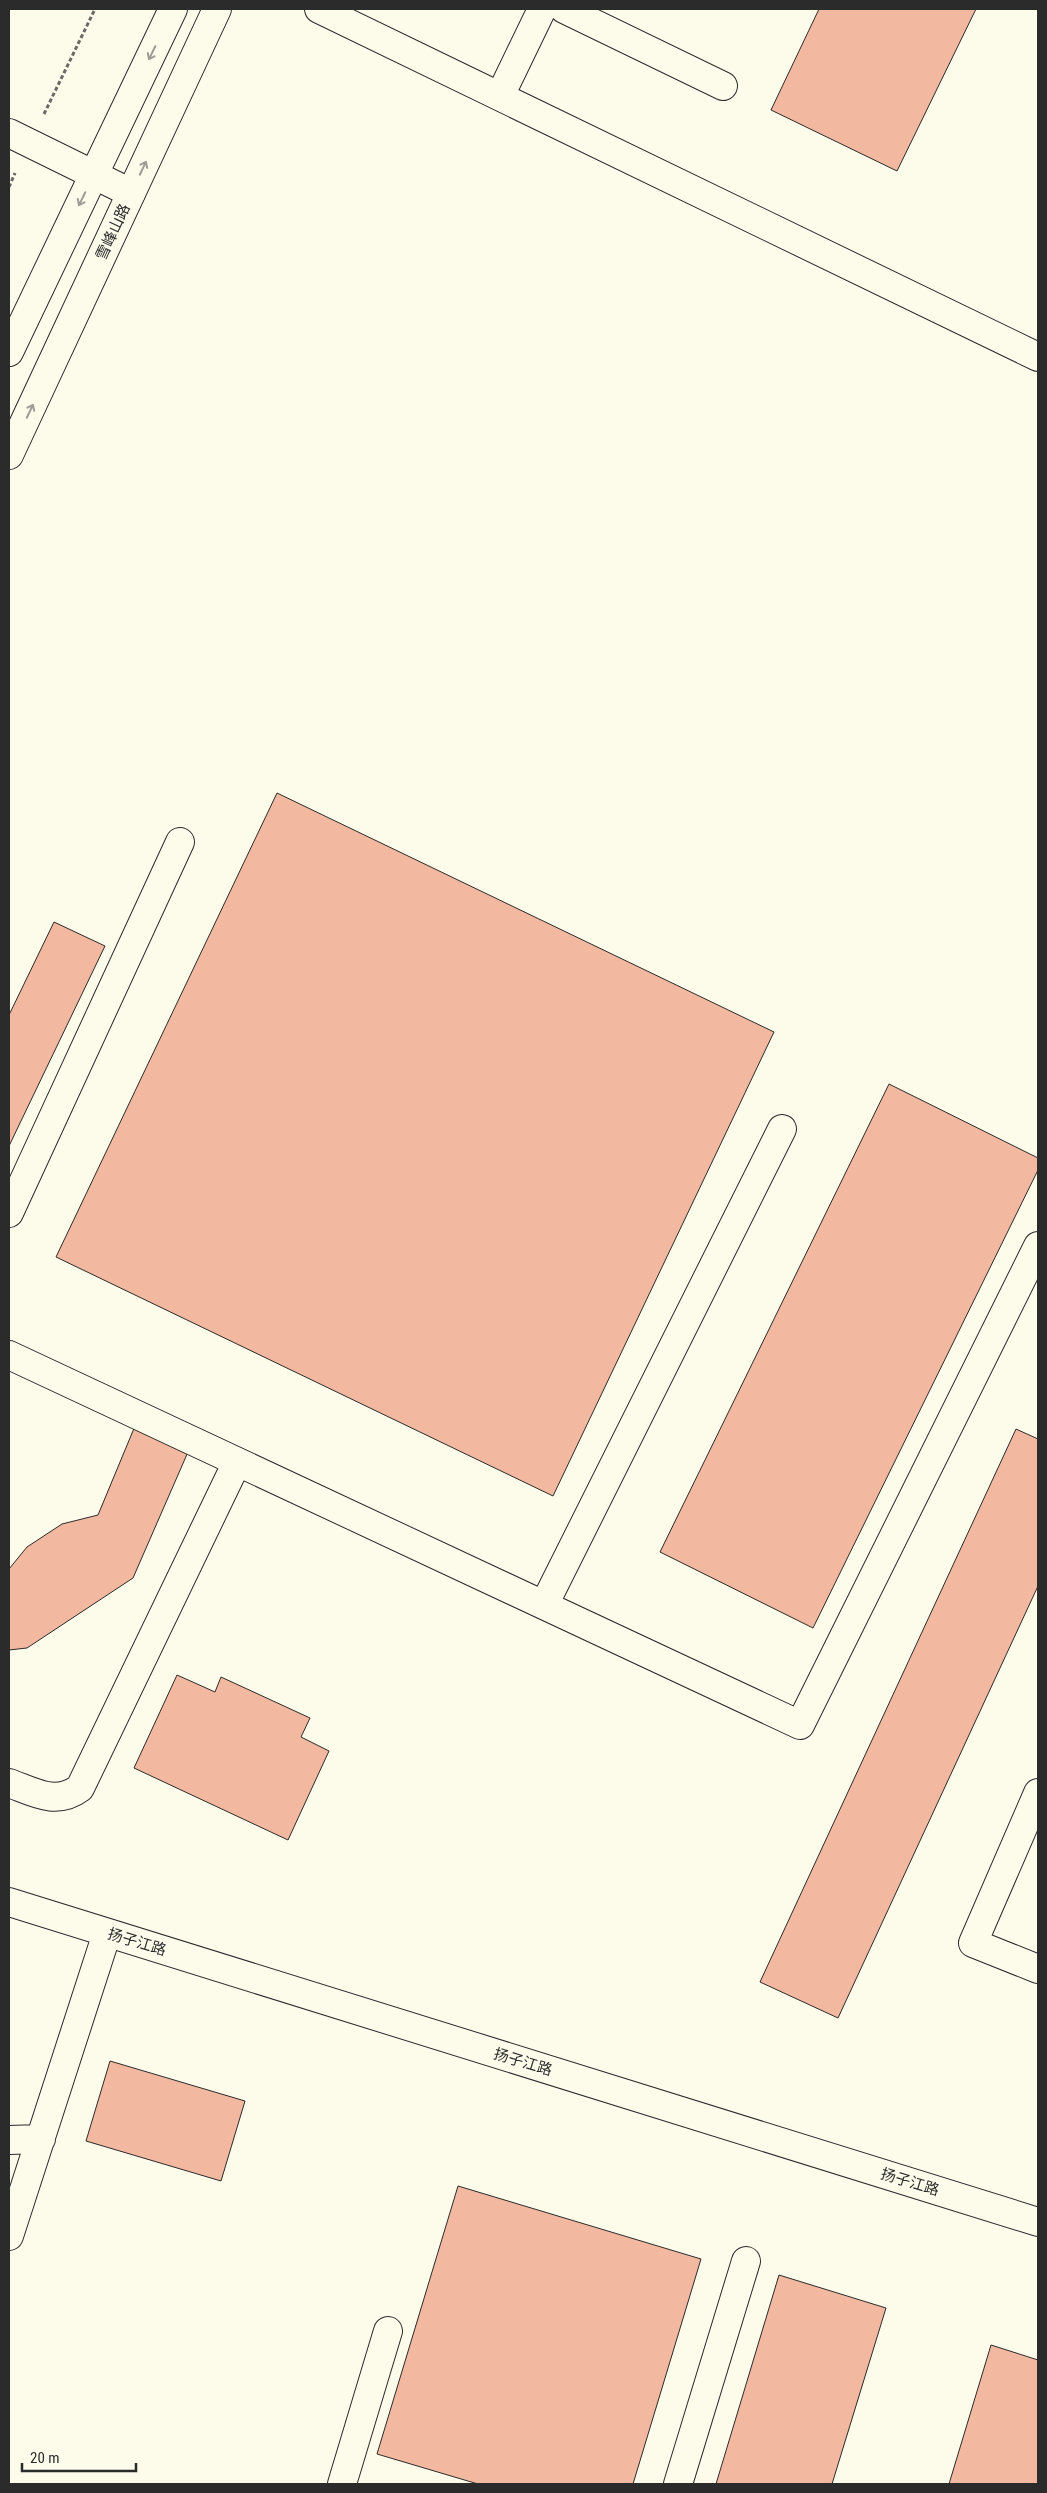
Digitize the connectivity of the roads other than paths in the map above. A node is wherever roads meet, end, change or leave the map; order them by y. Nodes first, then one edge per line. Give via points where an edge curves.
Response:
1 (173, 9) edge
2 (217, 9) edge
3 (319, 9) edge
4 (542, 9) edge
5 (569, 10) edge
6 (723, 86) dead end
7 (500, 96) junction
8 (19, 139) edge
9 (93, 175) junction
10 (131, 193) junction
11 (9, 352) edge
12 (1038, 357) edge
13 (9, 455) edge
14 (180, 842) dead end
15 (782, 1129) dead end
16 (9, 1213) edge
17 (1038, 1246) edge
18 (9, 1355) edge
19 (237, 1462) junction
20 (544, 1606) junction
21 (9, 1783) edge
22 (1038, 1792) edge
23 (9, 1902) edge
24 (107, 1933) junction
25 (1038, 1969) edge
26 (41, 2139) junction
27 (9, 2140) edge
28 (1038, 2222) edge
29 (9, 2236) edge
30 (746, 2261) dead end
31 (388, 2331) dead end
32 (342, 2484) edge
33 (678, 2484) edge

1 -> 9 street
10 -> 2 street, 雪峰山路
3 - 7 street
4 - 7 street
5 - 6 street
7 - 12 street
8 - 9 street
9 - 10 street
9 -> 11 street
13 -> 10 street, 雪峰山路
14 - 16 street
15 - 20 street
17 - 20 street via 800,1725
18 - 19 street
19 - 20 street
19 - 21 street via 80,1788 69,1797 54,1798
22 - 25 street via 973,1943
23 - 24 street, 扬子江路
24 - 26 street
24 - 28 street, 扬子江路
26 - 27 street
26 - 29 street
30 - 33 street
31 - 32 street

